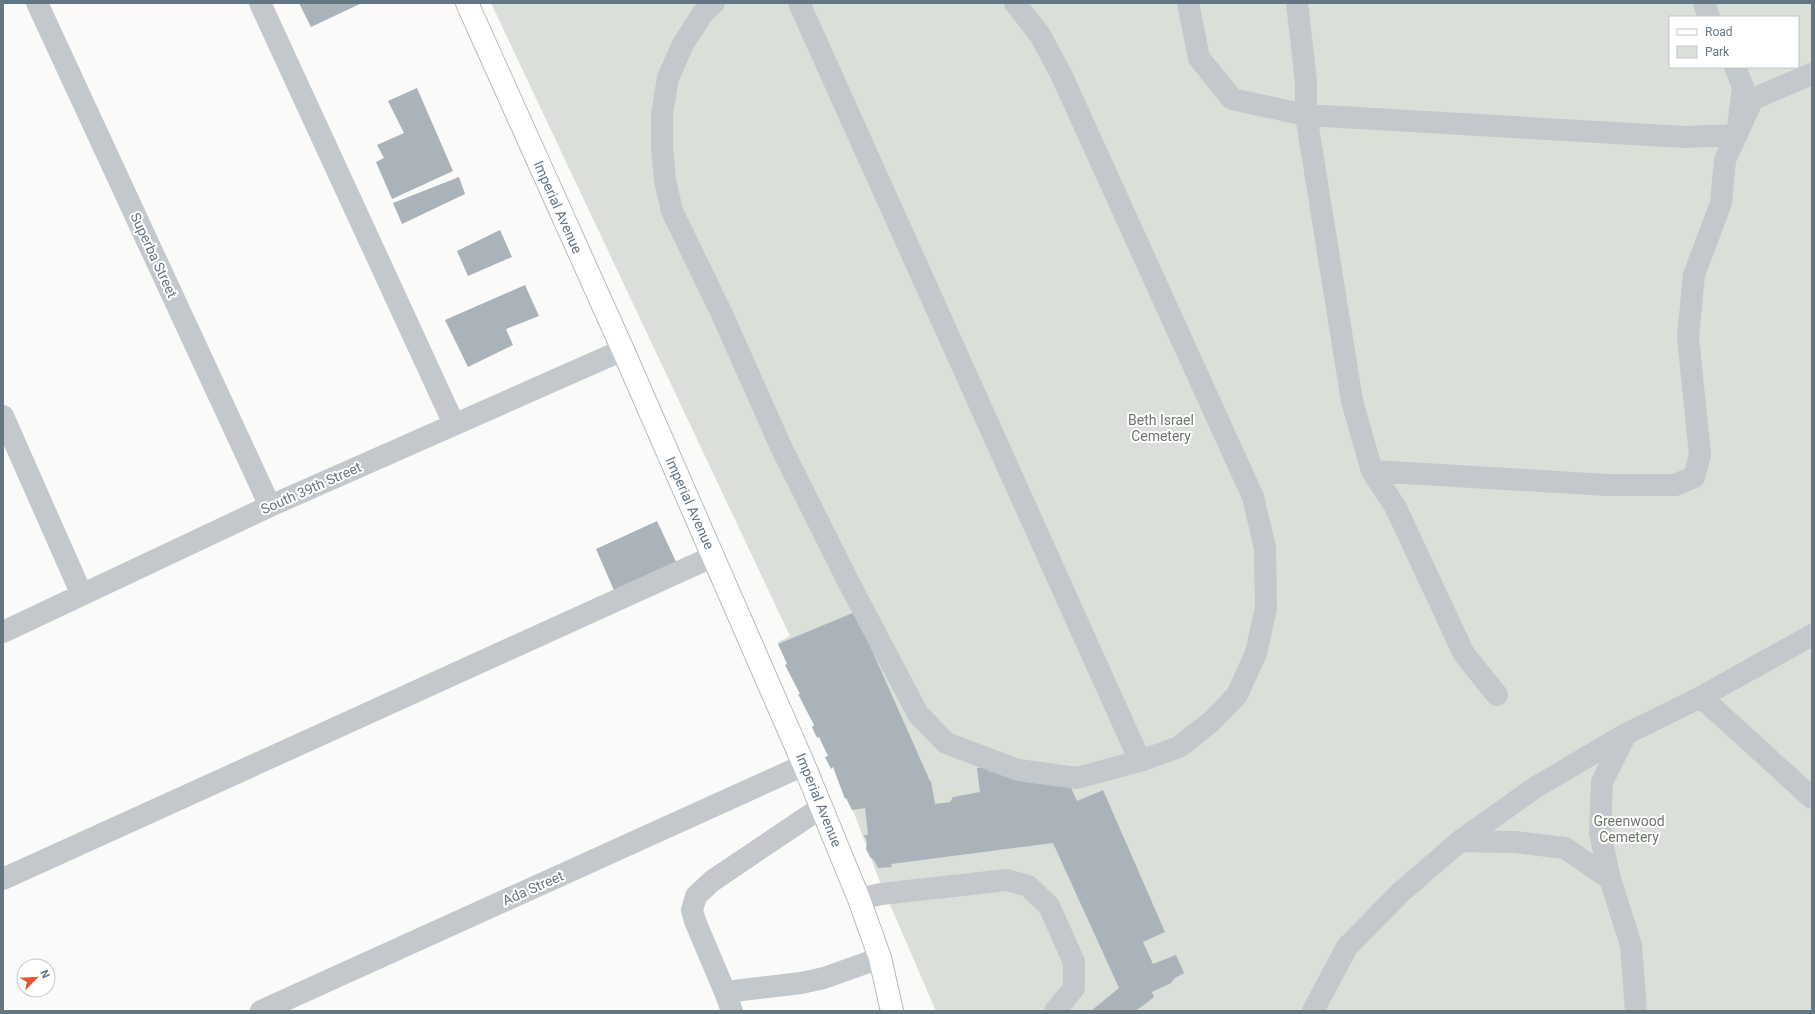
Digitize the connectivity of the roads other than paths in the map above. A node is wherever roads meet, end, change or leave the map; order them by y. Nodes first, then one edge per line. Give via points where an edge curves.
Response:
1 (38, 3) edge
2 (260, 3) edge
3 (467, 3) edge
4 (714, 3) edge
5 (799, 3) edge
6 (1015, 3) edge
7 (1188, 3) edge
8 (1297, 3) edge
9 (1704, 3) edge
10 (1709, 16) edge
11 (1735, 68) edge
12 (1812, 74) edge
13 (1306, 115) junction
14 (1737, 135) junction
15 (623, 350) junction
16 (3, 416) edge
17 (454, 424) junction
18 (1372, 471) junction
19 (270, 506) junction
20 (714, 556) junction
21 (82, 595) junction
22 (3, 632) edge
23 (1812, 635) edge
24 (1497, 695) dead end
25 (1701, 696) junction
26 (1626, 734) junction
27 (1140, 761) junction
28 (804, 765) junction
29 (1812, 798) edge
30 (822, 807) junction
31 (1460, 841) junction
32 (3, 879) edge
33 (1610, 879) junction
34 (859, 899) junction
35 (880, 958) junction
36 (728, 1001) edge
37 (261, 1011) edge
38 (892, 1011) edge
39 (1055, 1011) edge
40 (1313, 1011) edge
41 (1636, 1011) edge

1 - 19 street, Superba Street
2 - 17 street
3 - 15 main road, Imperial Avenue
4 - 27 street via 703,13 683,44 668,78 662,114 662,147 665,180 672,211 721,312 782,449 918,714 946,743 1018,770 1077,778
5 - 27 street
6 - 27 street via 1040,35 1065,81 1253,497 1265,548 1266,608 1256,653 1237,695 1212,721 1179,747
7 - 13 street via 1199,58 1232,99
8 - 13 street via 1306,82
9 - 10 street
11 - 14 street via 1743,87
12 - 14 street via 1753,99
13 - 14 street via 1684,137
13 - 18 street via 1352,401
14 - 18 street via 1725,160 1721,203 1694,275 1688,337 1700,455 1694,477 1675,485 1608,485
15 - 17 street, South 39th Street
15 - 20 main road, Imperial Avenue
16 - 21 street
17 - 19 street, South 39th Street
18 - 24 street via 1396,508 1464,654
19 - 21 street, South 39th Street
20 - 28 main road, Imperial Avenue
20 - 32 street
21 - 22 street, South 39th Street
23 - 25 street
25 - 26 street
25 - 29 street
26 - 31 street via 1536,787
26 - 33 street via 1602,782 1600,833
28 - 30 main road, Imperial Avenue
28 - 37 street, Ada Street
30 - 34 main road, Imperial Avenue
30 - 36 street via 712,881 696,896 692,910 695,921
31 - 33 street via 1514,842 1565,848
31 - 40 street via 1401,892 1347,947
33 - 41 street via 1631,944
34 - 35 main road, Imperial Avenue
34 - 39 street via 880,894 1007,880 1028,886 1048,906 1074,962 1074,988
35 - 36 street via 824,978
35 - 38 main road, Imperial Avenue

